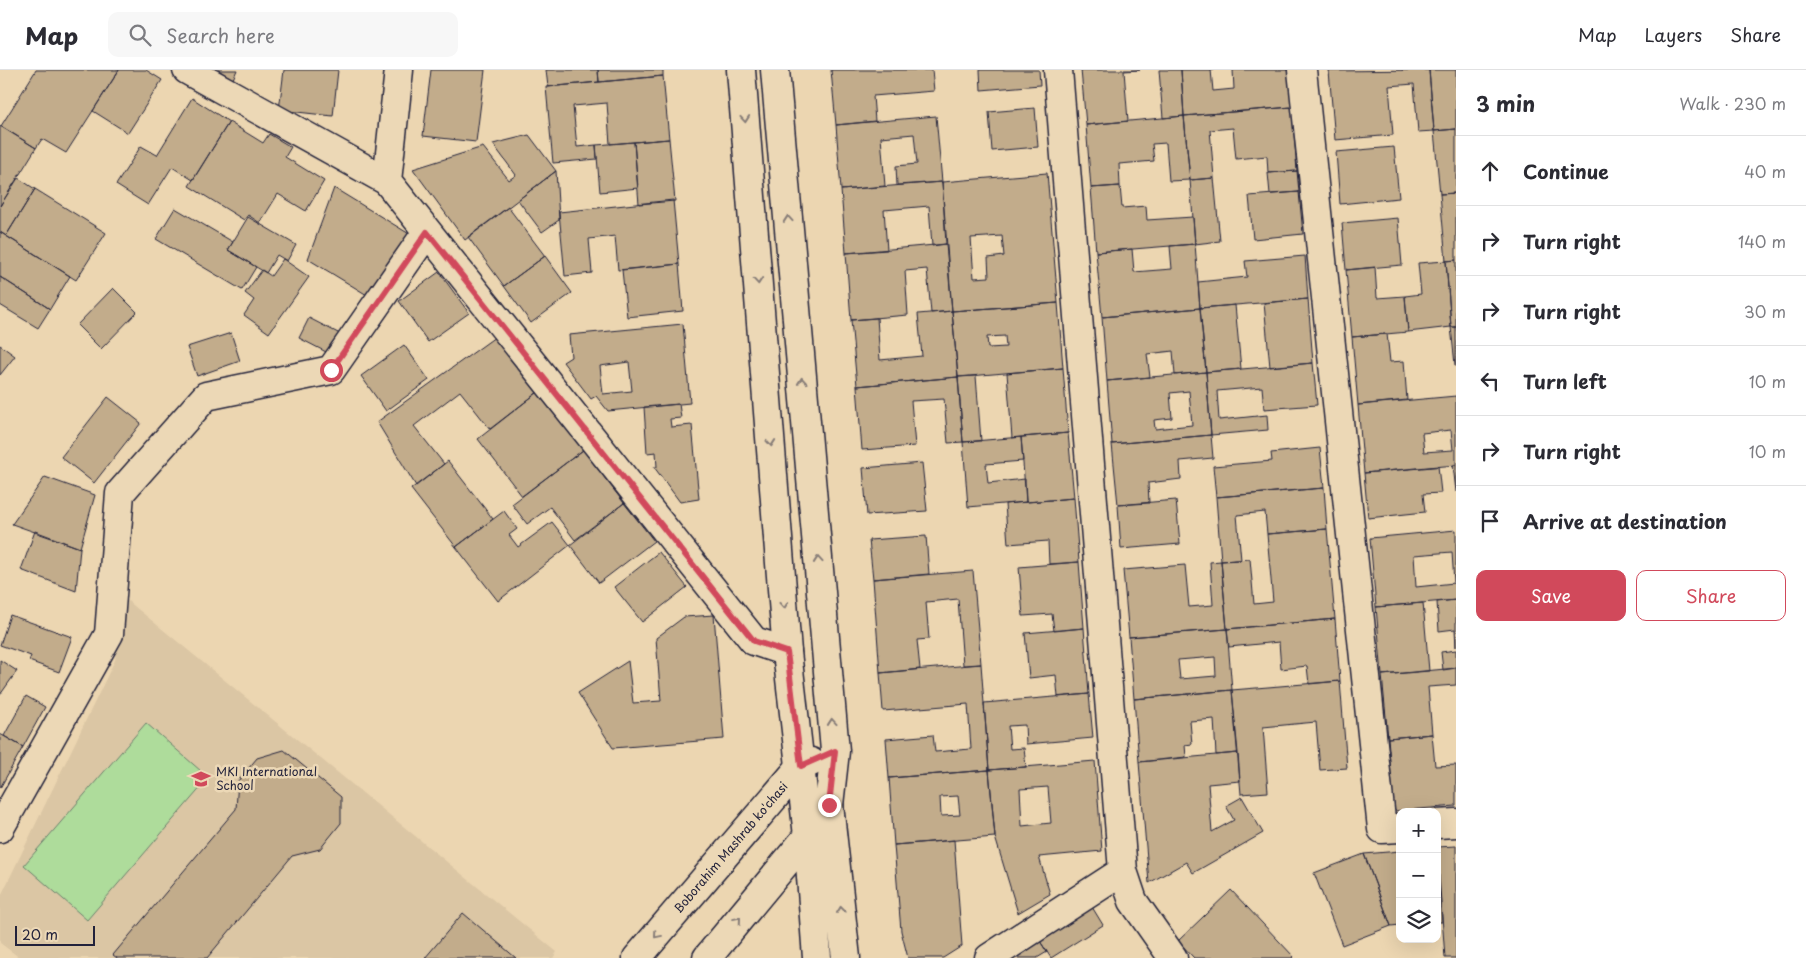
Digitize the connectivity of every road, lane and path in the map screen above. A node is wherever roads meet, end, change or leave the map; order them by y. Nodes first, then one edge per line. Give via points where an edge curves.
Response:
1 (187, 70) edge
2 (399, 70) edge
3 (741, 70) edge
4 (775, 70) edge
5 (1058, 70) edge
6 (1302, 70) edge
7 (387, 181) junction
8 (427, 232) junction
9 (787, 652) junction
10 (835, 751) junction
11 (801, 766) junction
12 (829, 805) junction
13 (1456, 822) edge
14 (1441, 824) edge
15 (0, 828) edge
16 (1396, 828) edge
17 (808, 836) junction
18 (1123, 871) junction
19 (637, 958) edge
20 (707, 958) edge
21 (817, 958) edge
22 (846, 958) edge
23 (989, 958) edge
24 (1173, 958) edge

1 - 7 street
2 - 7 street
3 -> 9 street
10 -> 4 street
5 - 18 street
6 - 16 street via 1382,829
7 - 8 street
8 - 9 street via 754,641
8 - 15 street via 331,370 206,396 120,493 109,634
9 - 11 street
10 - 11 street, Boborahim Mashrab ko'chasi
10 - 12 street
11 - 17 street
11 -> 19 street, Boborahim Mashrab ko'chasi
12 - 17 street
22 -> 12 street
13 - 14 street
20 -> 17 street
17 - 21 street
18 - 23 street
18 - 24 street via 1132,901

